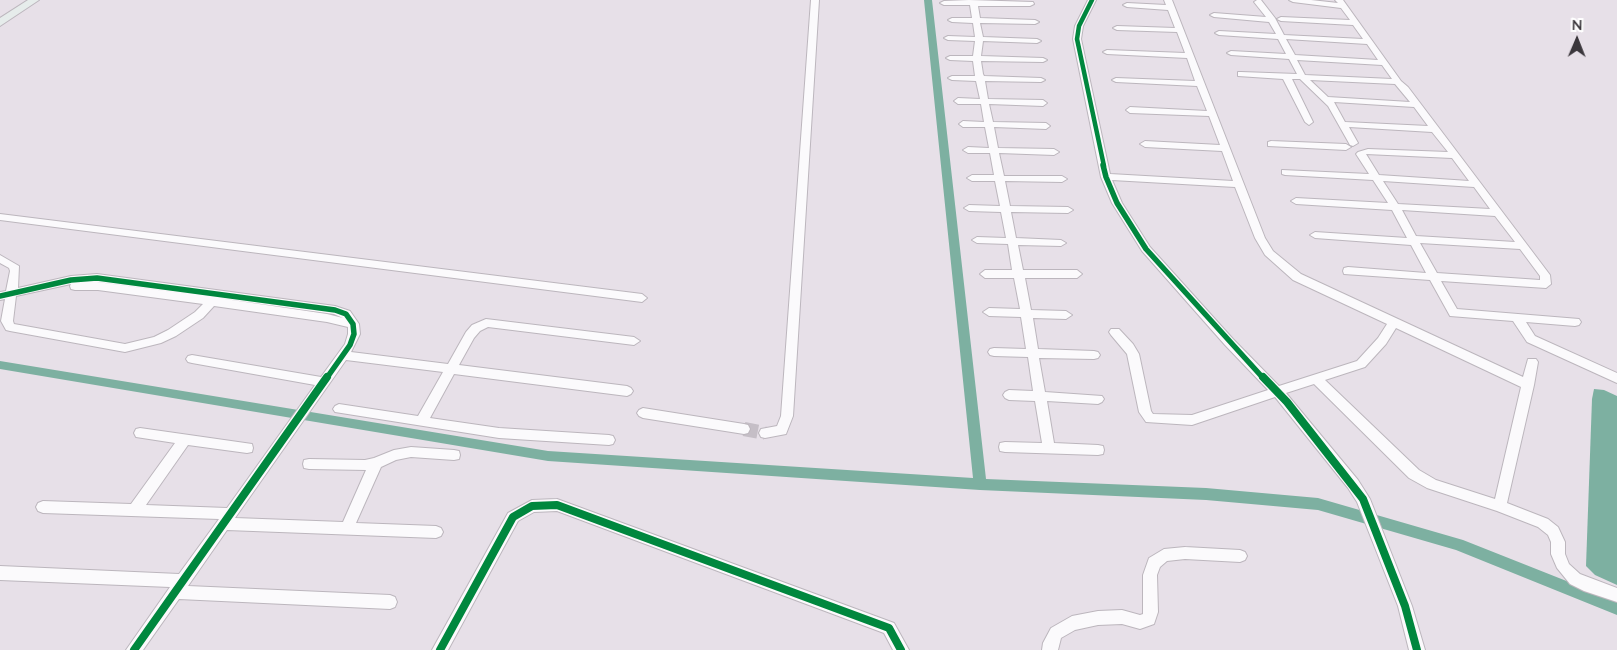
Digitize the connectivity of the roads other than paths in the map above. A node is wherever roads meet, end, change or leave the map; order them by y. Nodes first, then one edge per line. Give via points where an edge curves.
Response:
1 (34, 0) edge
2 (815, 0) edge
3 (1092, 0) edge
4 (1293, 0) edge
5 (1256, 1) edge
6 (973, 2) edge
7 (1268, 2) dead end
8 (944, 3) dead end
9 (1341, 3) edge
10 (1030, 4) dead end
11 (1170, 4) edge
12 (1127, 6) dead end
13 (1214, 15) dead end
14 (1281, 19) dead end
15 (952, 20) dead end
16 (977, 20) junction
17 (1272, 20) junction
18 (1035, 22) dead end
19 (0, 23) edge
20 (1356, 23) junction
21 (1117, 28) dead end
22 (1180, 30) junction
23 (1219, 34) dead end
24 (1280, 36) junction
25 (948, 38) dead end
26 (979, 39) junction
27 (1037, 41) dead end
28 (1370, 42) junction
29 (1107, 52) dead end
30 (1231, 53) dead end
31 (1190, 56) junction
32 (1290, 56) junction
33 (950, 58) dead end
34 (977, 58) junction
35 (1043, 60) dead end
36 (1385, 63) junction
37 (1241, 74) dead end
38 (1286, 76) junction
39 (952, 78) dead end
40 (980, 78) junction
41 (1303, 78) junction
42 (1041, 80) dead end
43 (1116, 80) dead end
44 (1396, 82) junction
45 (1201, 84) junction
46 (1326, 99) junction
47 (958, 101) dead end
48 (985, 102) junction
49 (1043, 103) dead end
50 (1417, 105) junction
51 (1130, 110) dead end
52 (1213, 114) junction
53 (1309, 122) dead end
54 (963, 124) dead end
55 (1343, 124) junction
56 (990, 125) junction
57 (1046, 126) dead end
58 (1435, 129) junction
59 (1145, 144) dead end
60 (1271, 144) dead end
61 (1350, 145) junction
62 (1226, 148) junction
63 (968, 150) dead end
64 (995, 150) junction
65 (1054, 152) dead end
66 (1364, 153) junction
67 (1455, 155) junction
68 (1285, 172) dead end
69 (1106, 177) junction
70 (972, 178) dead end
71 (1000, 178) junction
72 (1376, 178) junction
73 (1062, 179) dead end
74 (1240, 184) junction
75 (1476, 184) junction
76 (1296, 201) dead end
77 (1395, 207) junction
78 (969, 208) dead end
79 (1006, 208) junction
80 (1068, 210) dead end
81 (1498, 213) junction
82 (0, 217) edge
83 (1315, 235) dead end
84 (977, 240) dead end
85 (1413, 240) junction
86 (1012, 241) junction
87 (1061, 243) dead end
88 (1523, 246) junction
89 (0, 258) edge
90 (1348, 272) dead end
91 (985, 274) dead end
92 (1077, 274) dead end
93 (1018, 275) junction
94 (1434, 277) junction
95 (220, 294) junction
96 (642, 298) dead end
97 (6, 299) edge
98 (211, 303) junction
99 (989, 312) dead end
100 (1026, 312) junction
101 (1066, 314) dead end
102 (1517, 318) junction
103 (1575, 322) dead end
104 (1393, 323) junction
105 (353, 324) junction
106 (1115, 332) dead end
107 (634, 341) dead end
108 (994, 352) dead end
109 (1032, 353) junction
110 (344, 355) junction
111 (1094, 355) dead end
112 (192, 359) dead end
113 (1532, 362) dead end
114 (452, 369) junction
115 (1617, 378) edge
116 (1316, 379) junction
117 (325, 382) junction
118 (1528, 386) junction
119 (627, 390) dead end
120 (1277, 392) junction
121 (1009, 395) dead end
122 (1039, 396) junction
123 (1098, 399) dead end
124 (339, 409) dead end
125 (643, 413) dead end
126 (421, 422) junction
127 (744, 430) tunnel mouth
128 (140, 433) dead end
129 (765, 433) tunnel mouth
130 (185, 439) junction
131 (609, 440) dead end
132 (1005, 447) dead end
133 (247, 448) dead end
134 (1049, 448) junction
135 (1098, 450) dead end
136 (454, 455) dead end
137 (376, 463) junction
138 (309, 464) dead end
139 (1500, 506) junction
140 (43, 507) dead end
141 (135, 510) junction
142 (227, 519) junction
143 (347, 528) junction
144 (436, 532) dead end
145 (1240, 556) dead end
146 (0, 573) edge
147 (179, 587) junction
148 (1617, 595) edge
149 (390, 602) dead end
150 (134, 650) edge
151 (440, 650) edge
152 (901, 650) edge
153 (1050, 650) edge
154 (1418, 650) edge

1 - 19 street
2 - 129 street via 787,416 782,430
3 - 69 street via 1079,26 1077,39
4 - 9 street
5 - 7 street
5 - 17 street
6 - 8 street
6 - 10 street
6 - 16 street
9 - 20 street
11 - 12 street
11 - 22 street
13 - 17 street
14 - 20 street
15 - 16 street
16 - 18 street
16 - 26 street
17 - 24 street
20 - 28 street
21 - 22 street
22 - 31 street
23 - 24 street
24 - 28 street
24 - 32 street
25 - 26 street
26 - 27 street
26 - 34 street
28 - 36 street
29 - 31 street
30 - 32 street
31 - 45 street
32 - 36 street
32 - 41 street
33 - 34 street
34 - 35 street
34 - 40 street
36 - 44 street
37 - 38 street
38 - 41 street
38 - 53 street
39 - 40 street
40 - 42 street
40 - 48 street
41 - 44 street
41 - 46 street
43 - 45 street
44 - 50 street
45 - 52 street
46 - 50 street
46 - 55 street
47 - 48 street
48 - 49 street
48 - 56 street
50 - 58 street
51 - 52 street
52 - 62 street
54 - 56 street
55 - 58 street
55 - 61 street
56 - 57 street
56 - 64 street
58 - 67 street
59 - 62 street
60 - 61 street
61 - 66 street via 1366,148
62 - 74 street
63 - 64 street
64 - 65 street
64 - 71 street
66 - 67 street
66 - 72 street
67 - 75 street
68 - 72 street
69 - 74 street
69 - 120 street via 1117,203 1146,249
70 - 71 street
71 - 73 street
71 - 79 street
72 - 75 street
72 - 77 street
74 - 104 street via 1260,238 1280,264 1297,277
75 - 81 street
76 - 77 street
77 - 81 street
77 - 85 street
78 - 79 street
79 - 80 street
79 - 86 street
81 - 88 street
82 - 96 street
83 - 85 street
84 - 86 street
85 - 88 street
85 - 94 street
86 - 87 street
86 - 93 street
88 - 94 street via 1545,275 1546,284
89 - 97 street via 14,266 15,271
90 - 94 street
91 - 93 street
92 - 93 street
93 - 100 street
94 - 102 street via 1454,313
95 - 97 street via 97,278 71,280
95 - 98 street
95 - 105 street via 335,310 346,314
97 - 98 street via 98,286
97 - 98 street via 7,324 10,327 125,348 172,333
98 - 105 street
99 - 100 street
100 - 101 street
100 - 109 street
102 - 103 street
102 - 115 street via 1531,339
104 - 116 street via 1361,364
104 - 118 street
105 - 110 street via 354,334
106 - 120 street via 1133,354 1145,412 1150,418 1192,420
107 - 114 street via 486,323 470,335
108 - 109 street
109 - 111 street
109 - 122 street
110 - 114 street
110 - 117 street
112 - 117 street
113 - 118 street
114 - 119 street
114 - 126 street
116 - 120 street
116 - 139 street via 1414,474 1432,484
117 - 142 street
118 - 139 street
120 - 154 street via 1316,436 1363,499 1405,606
121 - 122 street
122 - 123 street
122 - 134 street
124 - 126 street
125 - 127 street
126 - 131 street via 499,433
128 - 130 street
130 - 133 street
130 - 141 street
132 - 134 street
134 - 135 street
136 - 137 street via 410,452
137 - 138 street via 351,466
137 - 143 street
139 - 148 street via 1554,531 1564,568 1575,579
140 - 141 street
141 - 142 street
142 - 143 street
142 - 147 street
143 - 144 street
145 - 153 street via 1164,555 1154,563 1150,575 1149,619 1140,622 1122,617 1098,618 1072,623 1056,633
146 - 147 street
147 - 149 street
147 - 150 street
151 - 152 street via 513,517 532,506 557,505 889,628

